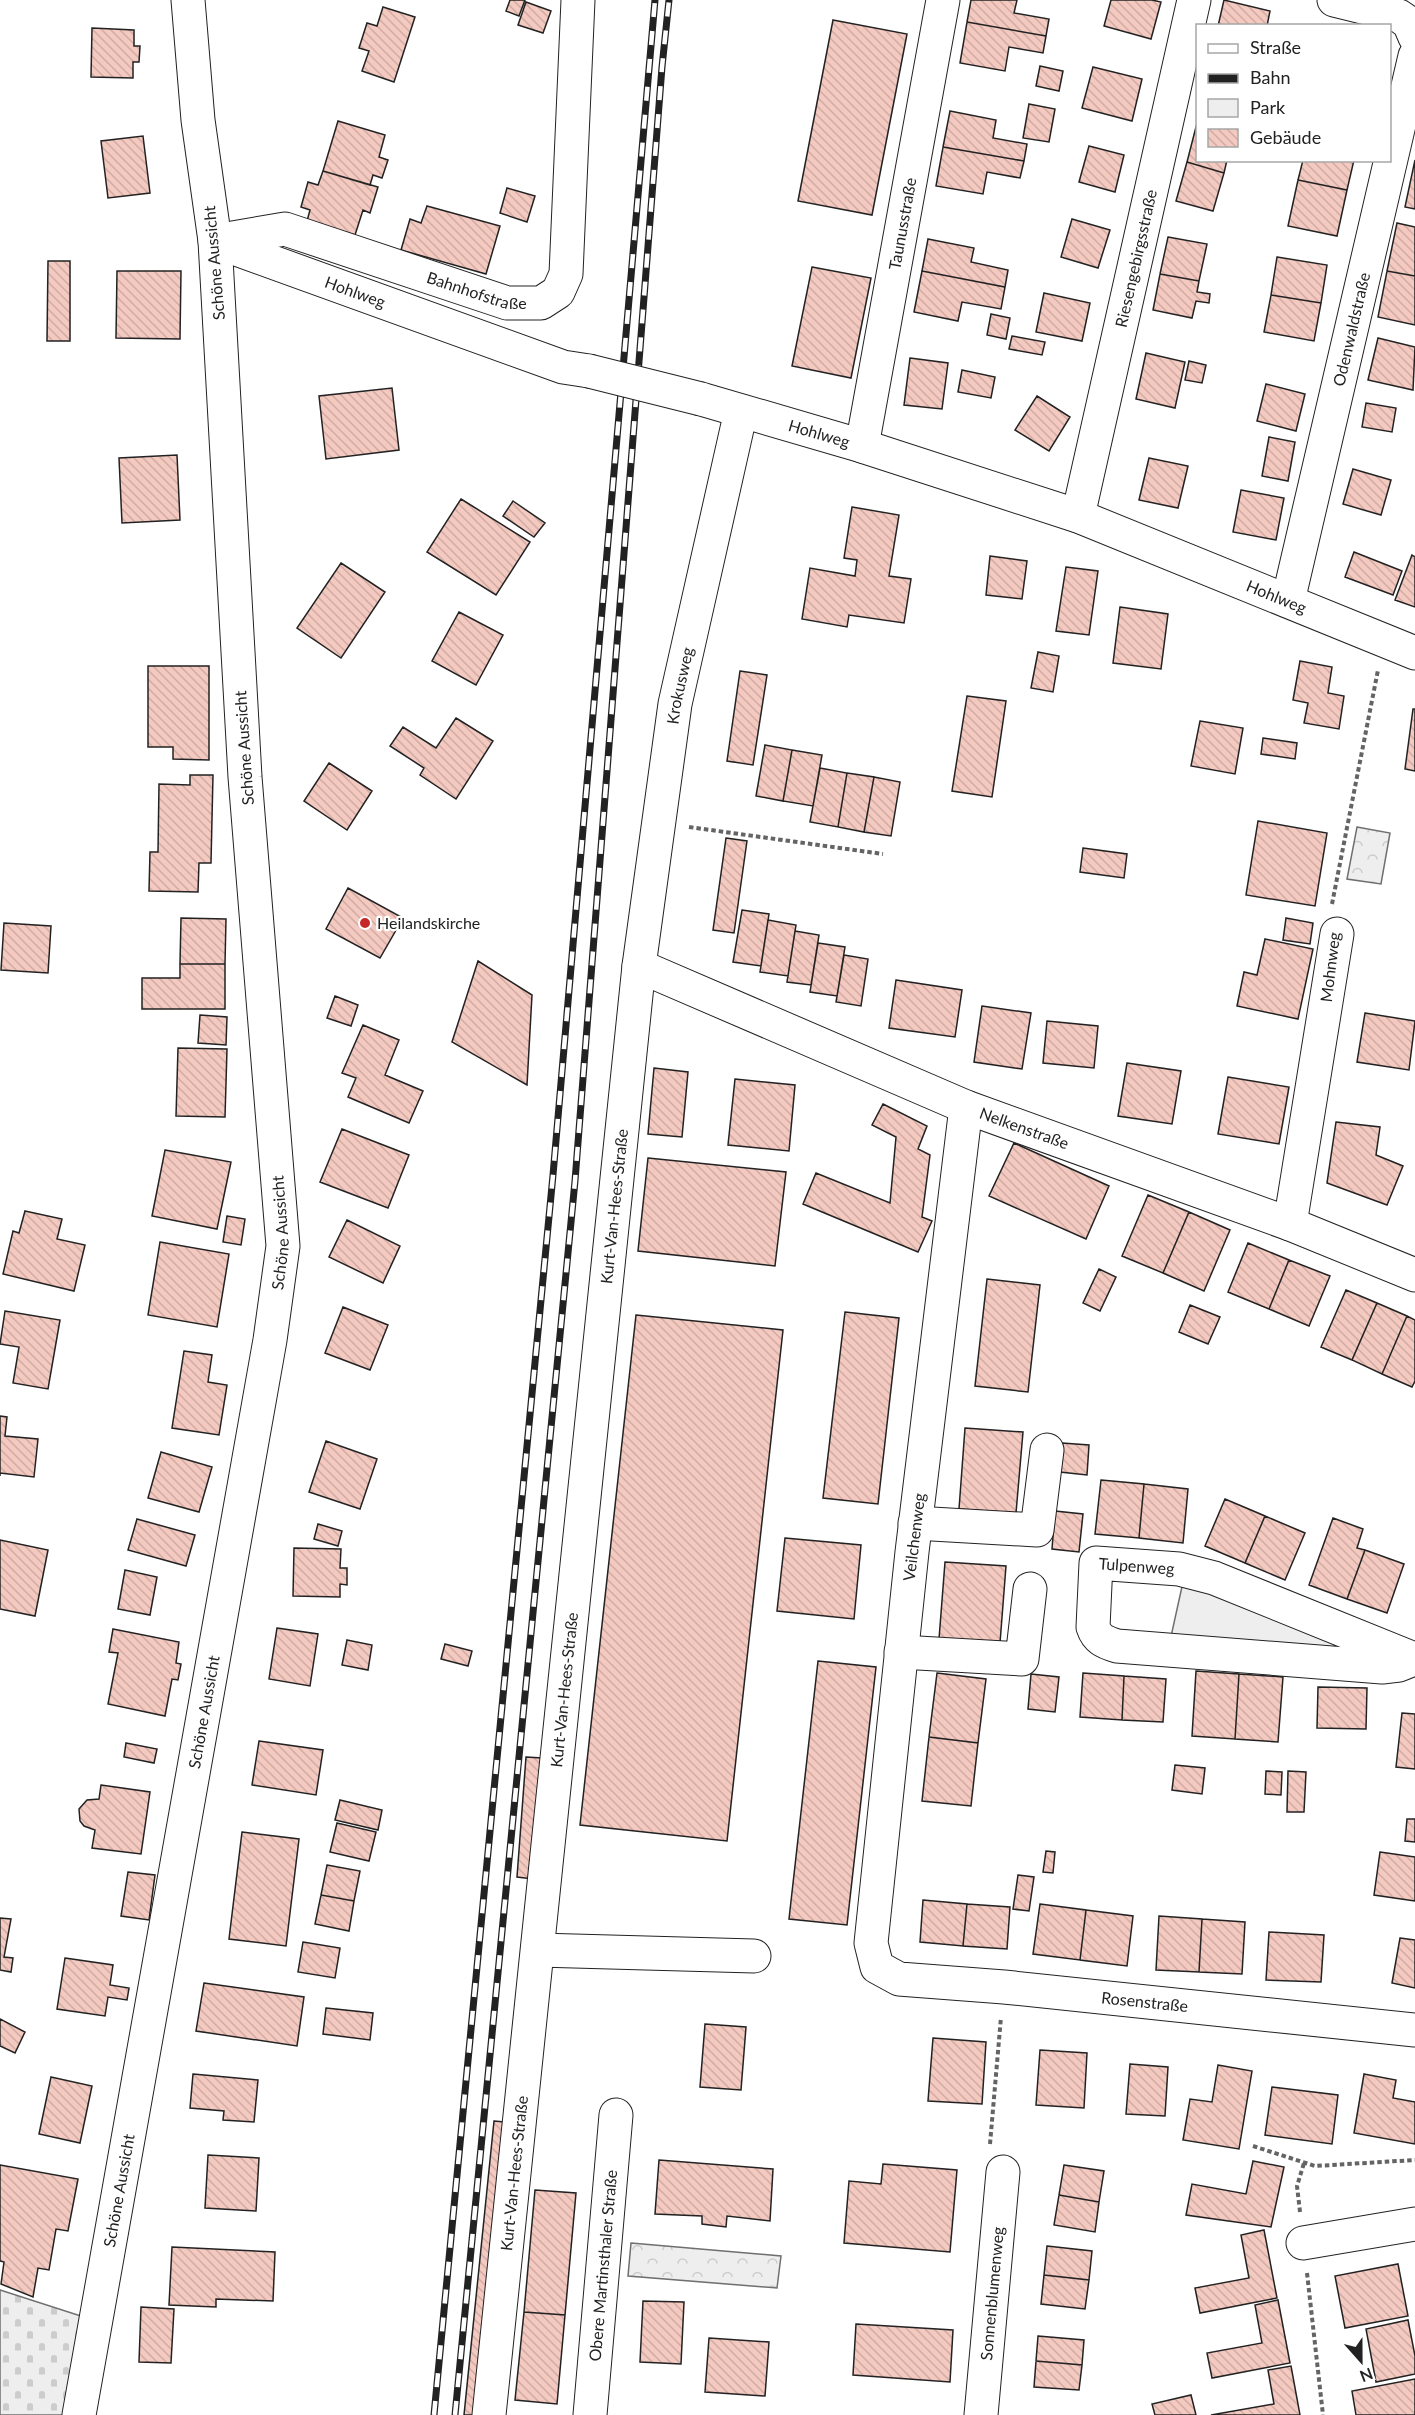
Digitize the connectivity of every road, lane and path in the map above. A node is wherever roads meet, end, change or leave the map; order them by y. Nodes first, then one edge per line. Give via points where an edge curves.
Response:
1 (188, 0) edge
2 (578, 0) edge
3 (943, 0) edge
4 (1194, 0) edge
5 (1350, 2) edge
6 (1415, 37) edge
7 (1415, 56) edge
8 (1391, 159) edge
9 (1390, 162) edge
10 (215, 241) junction
11 (741, 411) junction
12 (862, 446) junction
13 (1078, 516) junction
14 (1288, 601) junction
15 (1383, 640) junction
16 (1415, 653) edge
17 (659, 823) junction
18 (883, 854) dead end
19 (1337, 934) joint
20 (639, 966) junction
21 (966, 1107) junction
22 (1290, 1224) junction
23 (1415, 1275) edge
24 (1047, 1450) dead end
25 (915, 1523) junction
26 (1030, 1589) dead end
27 (901, 1652) junction
28 (1415, 1659) edge
29 (538, 1950) junction
30 (754, 1956) dead end
31 (877, 1967) joint
32 (1004, 1987) junction
33 (1415, 2030) edge
34 (616, 2115) dead end
35 (1252, 2146) dead end
36 (1415, 2160) edge
37 (1304, 2163) junction
38 (1003, 2172) joint
39 (1415, 2224) edge
40 (1303, 2243) junction
41 (79, 2415) edge
42 (489, 2415) edge
43 (590, 2415) edge
44 (981, 2415) edge
45 (1323, 2415) edge

1 - 10 street, Schöne Aussicht via 198,120
2 - 10 street, Bahnhofstraße via 566,274 558,292 541,303 507,303 285,229
3 - 12 street, Taunusstraße
4 - 13 street, Riesengebirgsstraße
5 - 6 street via 1399,16 1410,23
7 - 8 street, Odenwaldstraße
9 - 14 street, Odenwaldstraße
10 - 11 street, Hohlweg, bridge via 563,367
10 - 41 street, Schöne Aussicht via 245,777 283,1246 270,1340
11 - 12 street, Hohlweg
11 - 17 street, Krokusweg via 675,704
12 - 13 street, Hohlweg
13 - 14 street, Hohlweg
14 - 15 street, Hohlweg
15 - 16 street, Hohlweg
15 - 19 path, Mohnweg via 1331,910
17 - 18 path
17 - 20 street, Krokusweg
19 - 22 street, Mohnweg
20 - 21 street, Nelkenstraße
20 - 29 street, Kurt-Van-Hees-Straße
21 - 22 street, Nelkenstraße
21 - 25 street, Veilchenweg
22 - 23 street, Nelkenstraße
24 - 25 street via 1037,1530
25 - 27 street, Veilchenweg
26 - 27 street via 1022,1659
27 - 31 street, Veilchenweg via 871,1942
28 - 28 street, Tulpenweg via 1196,1572 1096,1563 1093,1627 1096,1636 1117,1646 1382,1667
29 - 30 street
29 - 42 street, Kurt-Van-Hees-Straße
31 - 32 street, Rosenstraße via 899,1979
32 - 33 street, Rosenstraße
32 - 38 path via 990,2146
34 - 43 street, Obere Martinsthaler Straße
35 - 37 path
36 - 37 path via 1314,2166
37 - 40 path via 1297,2186
38 - 44 street, Sonnenblumenweg
39 - 40 street
40 - 45 path

